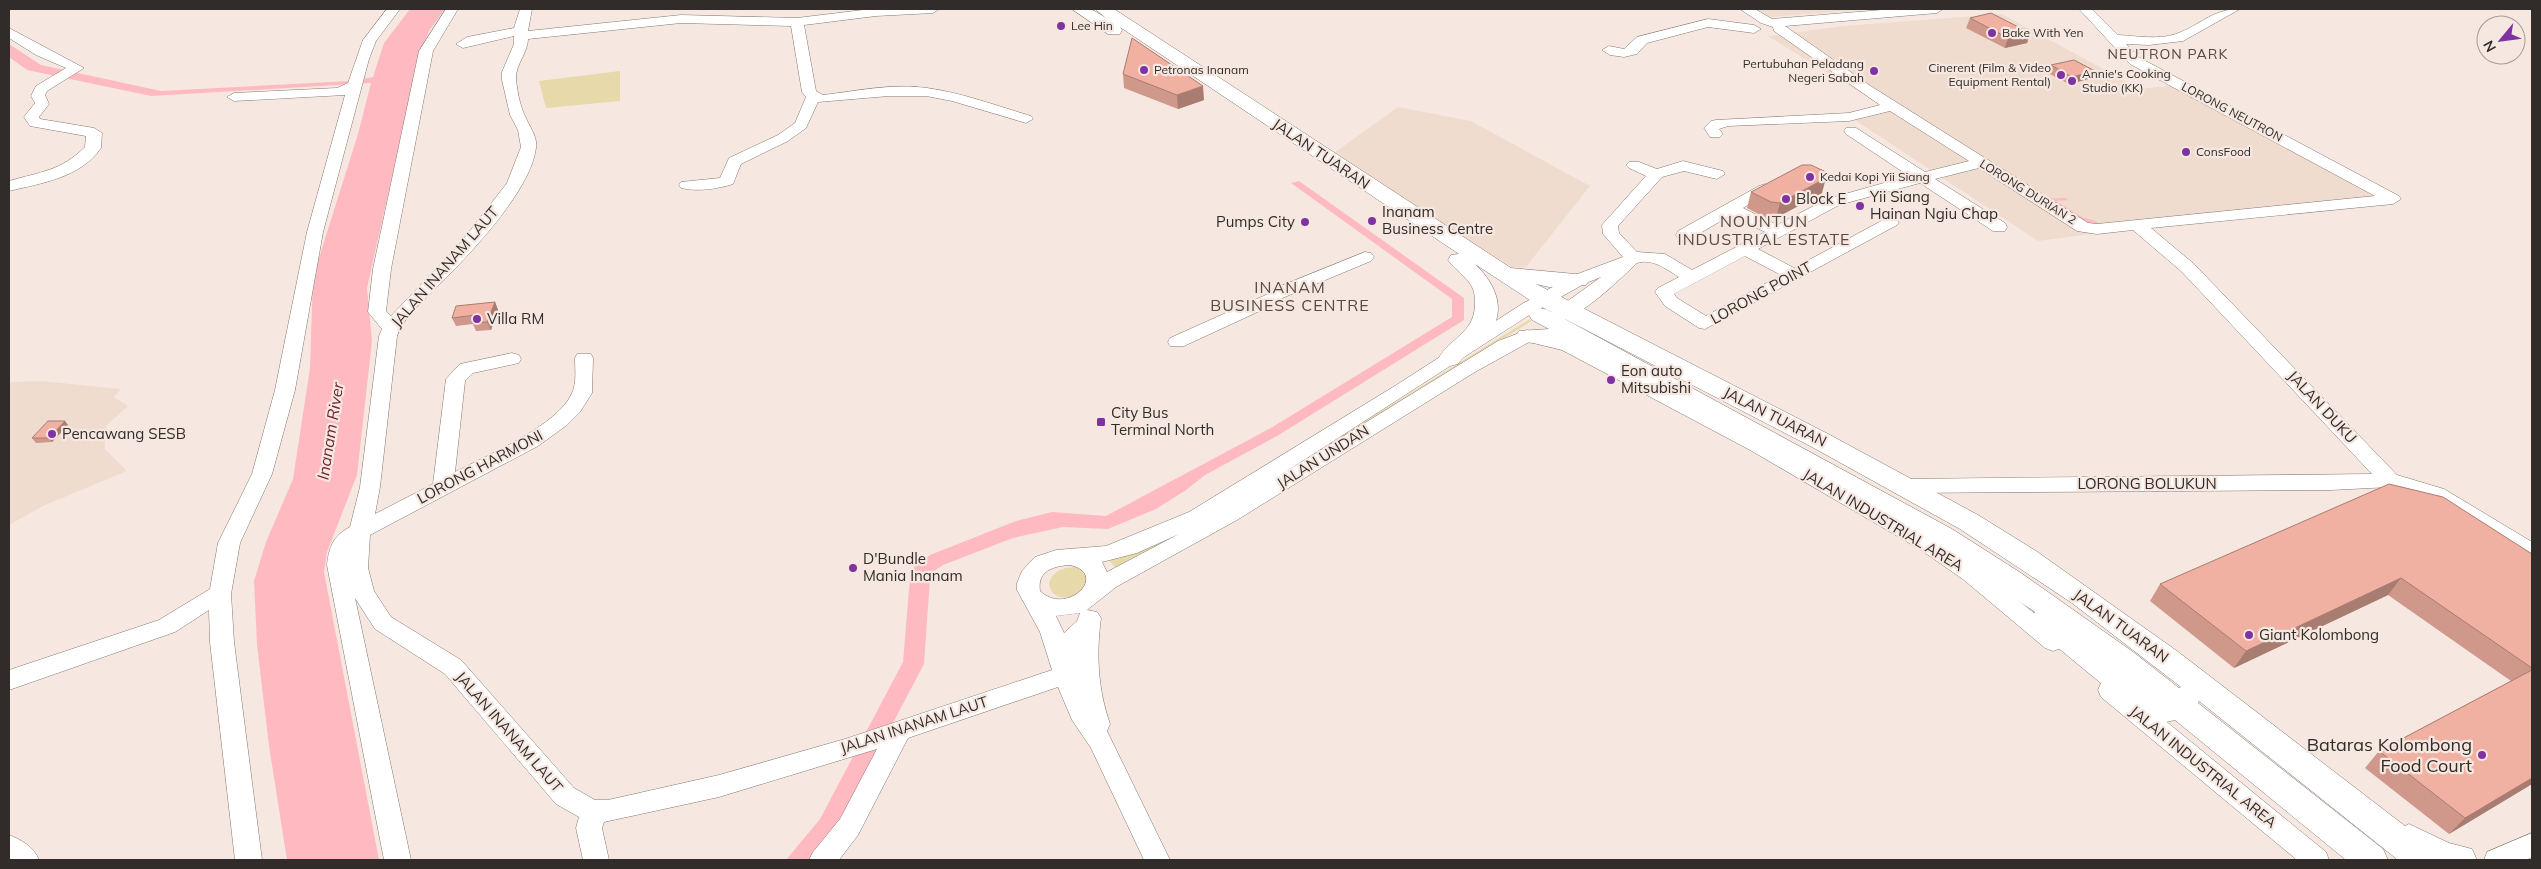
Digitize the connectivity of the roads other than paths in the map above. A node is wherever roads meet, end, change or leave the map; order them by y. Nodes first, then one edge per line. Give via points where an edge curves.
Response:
1 (394, 9) edge
2 (452, 9) edge
3 (526, 9) edge
4 (933, 9) edge
5 (1080, 9) edge
6 (1102, 9) edge
7 (1845, 9) edge
8 (1937, 9) edge
9 (2085, 9) edge
10 (2234, 9) edge
11 (796, 22) junction
12 (1762, 23) edge
13 (9, 32) edge
14 (520, 34) junction
15 (2114, 39) junction
16 (463, 44) dead end
17 (1608, 50) dead end
18 (354, 86) junction
19 (234, 97) dead end
20 (813, 98) junction
21 (1892, 106) junction
22 (1026, 119) dead end
23 (1850, 131) dead end
24 (1715, 134) dead end
25 (1981, 163) junction
26 (1634, 165) dead end
27 (1656, 174) junction
28 (1717, 174) dead end
29 (1924, 178) junction
30 (687, 185) dead end
31 (9, 186) edge
32 (1765, 189) edge
33 (2393, 199) joint
34 (1730, 208) junction
35 (1891, 222) dead end
36 (2137, 225) junction
37 (1999, 227) dead end
38 (1778, 232) junction
39 (1684, 235) dead end
40 (1746, 250) junction
41 (1365, 257) dead end
42 (1633, 258) junction
43 (1459, 260) junction
44 (1505, 273) junction
45 (1793, 275) junction
46 (1692, 277) junction
47 (1578, 280) junction
48 (1547, 310) junction
49 (390, 328) junction
50 (1527, 336) junction
51 (1177, 342) dead end
52 (1505, 345) junction
53 (1602, 350) junction
54 (584, 358) dead end
55 (512, 359) dead end
56 (1450, 359) junction
57 (2390, 480) junction
58 (443, 486) junction
59 (1903, 486) junction
60 (362, 530) junction
61 (1942, 536) junction
62 (2532, 552) edge
63 (1075, 557) junction
64 (1094, 592) junction
65 (220, 594) junction
66 (1031, 596) junction
67 (1087, 626) junction
68 (2185, 673) junction
69 (1065, 675) junction
70 (9, 680) edge
71 (2178, 705) junction
72 (900, 731) junction
73 (1101, 741) junction
74 (2336, 791) junction
75 (594, 811) junction
76 (2532, 845) edge
77 (9, 847) edge
78 (26, 860) edge
79 (248, 860) edge
80 (397, 860) edge
81 (596, 860) edge
82 (823, 860) edge
83 (1157, 860) edge
84 (2316, 860) edge
85 (2371, 860) edge
86 (2423, 860) edge
87 (2460, 860) edge
88 (2497, 860) edge

1 - 18 street via 366,46
2 - 49 street via 426,51 382,269 376,312
3 - 14 street, JALAN INANAM LAUT
4 - 11 street
5 - 43 main road, JALAN TUARAN via 1177,72 1342,188
6 - 44 main road, JALAN TUARAN
7 - 12 street
8 - 12 street
9 - 15 street, LORONG NEUTRON
10 - 15 street via 2178,38 2149,41
11 - 14 street via 681,20
11 - 20 street via 808,92
12 - 17 street via 1708,23 1642,40 1627,53
12 - 21 street, LORONG DURIAN 2
13 - 31 street via 41,52 77,68 38,92 42,104 31,117 32,121 94,133 93,148 71,169 59,175
14 - 16 street
14 - 49 street, JALAN INANAM LAUT via 521,44 509,80 529,147 515,184 464,250
15 - 33 street, LORONG NEUTRON via 2128,56 2142,65
18 - 19 street via 339,92
18 - 65 street via 316,232 286,390 262,474 230,543
20 - 22 street via 911,91 960,99
20 - 30 street via 801,124 783,138 734,162 727,181
21 - 24 street via 1849,117 1728,122 1711,128
21 - 25 street, LORONG DURIAN 2
23 - 29 street
25 - 29 street
25 - 36 street, LORONG DURIAN 2 via 2083,227 2097,229
26 - 27 street
27 - 28 street via 1683,166
27 - 42 street via 1610,225 1611,234
29 - 37 street
29 - 38 street via 1833,202
32 - 34 street
33 - 36 street, LORONG DURIAN 2
34 - 38 street
34 - 39 street
35 - 45 street, LORONG POINT
36 - 57 street, JALAN DUKU via 2188,268
38 - 40 street
40 - 45 street
40 - 46 street
41 - 51 street
42 - 46 street via 1659,258
42 - 47 street
42 - 48 street
43 - 48 main road, JALAN TUARAN
43 - 56 main road via 1482,284 1486,292 1486,310 1478,332 1454,350
44 - 47 main road via 1548,280
44 - 48 main road, JALAN TUARAN
45 - 46 street, LORONG POINT via 1705,324 1671,302 1664,292
47 - 48 street
48 - 52 street, JALAN UNDAN
48 - 53 main road, JALAN TUARAN
48 - 56 street, JALAN UNDAN
48 - 59 main road, JALAN TUARAN via 1772,415
49 - 60 street, JALAN INANAM LAUT
50 - 52 street
50 - 53 main road via 1554,336
50 - 84 street, JALAN INDUSTRIAL AREA via 1568,346 1613,368 1757,445 1929,544 1994,591
52 - 64 street, JALAN UNDAN via 1213,526
53 - 61 main road, JALAN TUARAN
54 - 58 street, LORONG HARMONI via 582,393 559,420 531,441
55 - 58 street via 467,368 456,379
56 - 63 street, JALAN UNDAN via 1197,517 1129,547 1106,554
57 - 59 street, LORONG BOLUKUN
57 - 62 street, JALAN DUKU via 2437,494
58 - 60 street, LORONG HARMONI
59 - 68 main road, JALAN TUARAN via 2026,558
60 - 75 street, JALAN INANAM LAUT via 357,545 357,568 370,606 383,623 453,667 565,796
60 - 80 street, LORONG HARMONI via 348,538 340,548 338,565
61 - 71 main road, JALAN TUARAN via 2043,602
61 - 71 main road via 2146,704 2160,711
63 - 64 street via 1096,570 1099,578
63 - 66 street, JALAN UNDAN via 1059,557 1039,565 1029,580
64 - 66 street, JALAN UNDAN via 1078,604 1060,608 1043,604
64 - 67 street
65 - 70 street via 167,626
65 - 79 street via 222,642
66 - 69 street via 1046,617
67 - 69 street via 1071,641 1071,668
67 - 73 street via 1086,689
68 - 71 main road via 2185,698
68 - 74 main road, JALAN TUARAN
69 - 72 street, JALAN INANAM LAUT
69 - 73 street via 1079,711
71 - 85 main road, JALAN TUARAN
72 - 75 street, JALAN INANAM LAUT via 677,797
72 - 82 street via 848,827
73 - 83 street
74 - 86 main road, JALAN TUARAN
74 - 87 main road via 2418,846
75 - 81 street via 589,828
76 - 88 street
77 - 78 street

